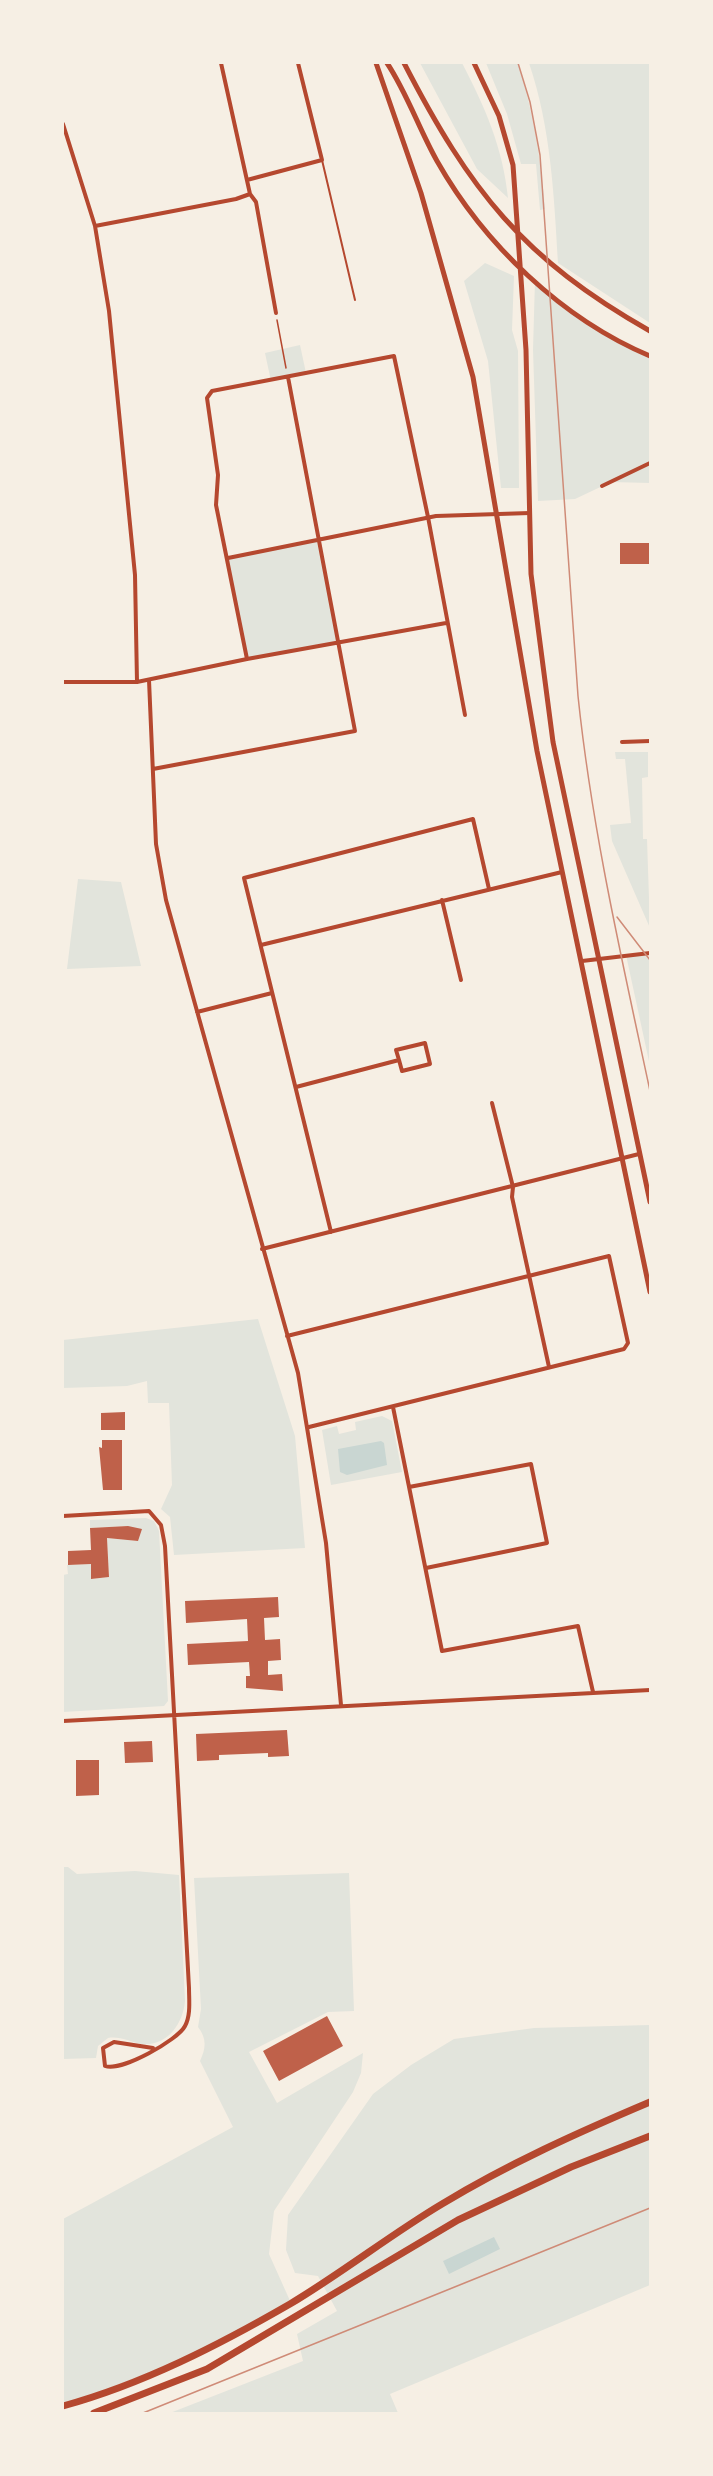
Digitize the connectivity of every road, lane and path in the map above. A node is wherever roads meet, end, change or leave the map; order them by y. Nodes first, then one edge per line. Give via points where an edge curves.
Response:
1 (221, 63) edge
2 (298, 63) edge
3 (376, 63) edge
4 (387, 63) edge
5 (404, 63) edge
6 (474, 63) edge
7 (63, 124) edge
8 (322, 160) junction
9 (247, 180) junction
10 (249, 194) junction
11 (95, 226) junction
12 (355, 300) dead end
13 (276, 313) joint
14 (650, 331) edge
15 (650, 356) edge
16 (288, 377) junction
17 (650, 463) edge
18 (602, 486) dead end
19 (530, 513) junction
20 (497, 515) junction
21 (428, 518) junction
22 (319, 541) junction
23 (228, 558) junction
24 (446, 623) junction
25 (339, 642) junction
26 (248, 659) junction
27 (148, 680) junction
28 (63, 682) edge
29 (137, 682) junction
30 (465, 715) dead end
31 (650, 741) edge
32 (622, 742) dead end
33 (153, 769) junction
34 (563, 872) junction
35 (489, 889) junction
36 (442, 900) junction
37 (261, 945) junction
38 (650, 953) edge
39 (600, 958) junction
40 (582, 960) junction
41 (461, 980) dead end
42 (272, 993) junction
43 (197, 1012) junction
44 (399, 1060) junction
45 (296, 1087) junction
46 (492, 1102) dead end
47 (639, 1154) junction
48 (621, 1159) junction
49 (513, 1187) junction
50 (650, 1202) edge
51 (332, 1232) junction
52 (262, 1249) junction
53 (529, 1276) junction
54 (650, 1292) edge
55 (287, 1336) junction
56 (549, 1367) junction
57 (393, 1407) junction
58 (309, 1427) junction
59 (409, 1487) junction
60 (63, 1516) edge
61 (426, 1568) junction
62 (650, 1690) edge
63 (593, 1692) junction
64 (341, 1705) junction
65 (175, 1714) junction
66 (63, 1721) edge
67 (153, 2048) junction
68 (650, 2102) edge
69 (650, 2136) edge
70 (63, 2406) edge
71 (94, 2413) edge

1 - 9 street
2 - 8 street
3 - 20 street via 421,193 470,366
4 - 15 street via 458,197 495,243 598,330
5 - 14 street via 456,157 513,230 582,290
6 - 19 street via 499,116 513,165 526,350
7 - 11 street
8 - 9 street
8 - 12 lane
9 - 10 street
10 - 11 street
10 - 13 street via 256,202
11 - 29 street via 109,311 135,575
13 - 16 path
16 - 21 street via 394,356
16 - 22 street
16 - 23 street via 212,391 207,398 218,475 216,505
17 - 18 street
19 - 20 street
19 - 39 street via 531,574 553,741
20 - 21 street
20 - 34 street via 535,740
21 - 22 street
21 - 24 street
22 - 23 street
22 - 25 street
23 - 26 street
24 - 25 street
24 - 30 street
25 - 26 street
25 - 33 street via 355,731
26 - 27 street
27 - 29 street
27 - 33 street
28 - 29 street
31 - 32 street
33 - 43 street via 156,844 165,900
34 - 35 street
34 - 40 street
35 - 36 street
35 - 37 street via 473,819 244,878
36 - 37 street
36 - 41 street
37 - 42 street
38 - 39 street
39 - 40 street
39 - 47 street
40 - 48 street
42 - 43 street
42 - 45 street
43 - 52 street
44 - 44 street via 402,1071 430,1064 425,1043 396,1050
44 - 45 street
45 - 51 street
46 - 49 street
47 - 48 street
47 - 50 street
48 - 49 street
48 - 54 street
49 - 51 street
49 - 53 street
51 - 52 street
52 - 55 street
53 - 55 street
53 - 56 street
53 - 56 street via 609,1256 627,1343 624,1349
55 - 58 street
56 - 57 street
57 - 58 street
57 - 59 street
58 - 64 street via 326,1543
59 - 61 street
59 - 61 street via 531,1464 547,1543
60 - 65 street via 149,1511 161,1525
61 - 63 street via 442,1651 578,1626
62 - 63 street
63 - 64 street
64 - 65 street
65 - 66 street
65 - 67 street via 189,2004 182,2031
67 - 67 street via 107,2043 102,2061 105,2066 119,2068
68 - 70 highway via 532,2155 443,2203 291,2303 198,2354
69 - 71 highway via 458,2220 207,2369

